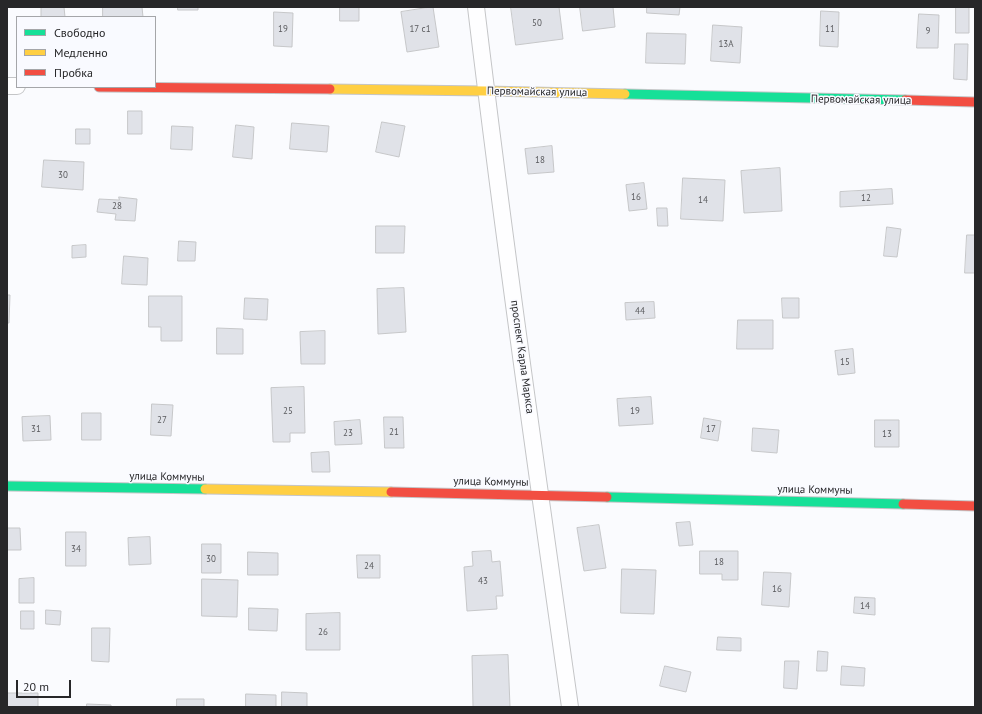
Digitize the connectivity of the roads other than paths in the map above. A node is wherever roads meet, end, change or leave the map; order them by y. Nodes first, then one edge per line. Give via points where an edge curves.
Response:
1 (476, 7) edge
2 (156, 88) edge
3 (486, 91) junction
4 (975, 102) edge
5 (7, 486) edge
6 (540, 495) junction
7 (975, 506) edge
8 (570, 707) edge

1 - 3 street, проспект Карла Маркса
2 - 3 street, Первомайская улица
3 - 4 street, Первомайская улица
3 - 6 street, проспект Карла Маркса
5 - 6 street, улица Коммуны
6 - 7 street, улица Коммуны
6 - 8 street, проспект Карла Маркса

